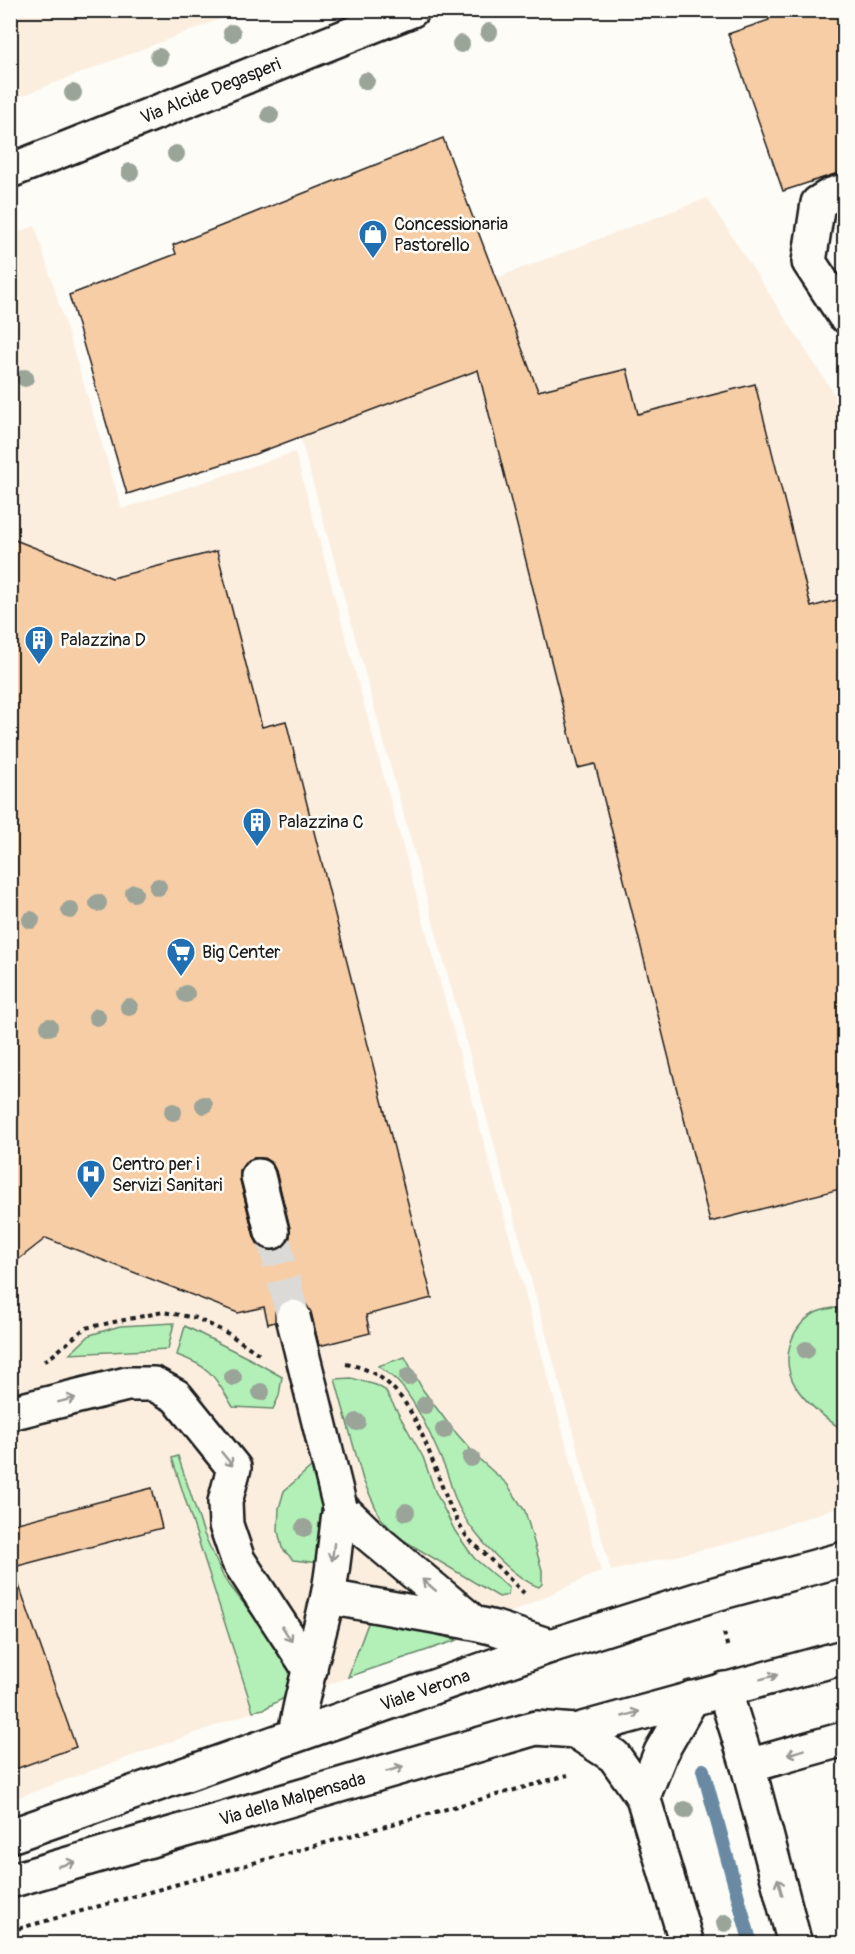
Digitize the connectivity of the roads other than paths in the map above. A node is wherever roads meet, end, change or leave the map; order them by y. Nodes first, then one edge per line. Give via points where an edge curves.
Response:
1 (412, 10) edge
2 (10, 171) edge
3 (844, 191) edge
4 (844, 315) edge
5 (258, 1176) dead end
6 (272, 1232) tunnel mouth
7 (293, 1317) tunnel mouth
8 (10, 1413) edge
9 (340, 1507) junction
10 (844, 1559) edge
11 (328, 1597) junction
12 (474, 1623) junction
13 (550, 1646) junction
14 (844, 1657) edge
15 (310, 1670) junction
16 (724, 1689) junction
17 (692, 1698) junction
18 (575, 1731) junction
19 (295, 1736) junction
20 (844, 1739) edge
21 (747, 1766) junction
22 (643, 1797) junction
23 (10, 1836) edge
24 (10, 1881) edge
25 (687, 1944) edge
26 (795, 1944) edge

1 - 2 street, Via Alcide Degasperi
3 - 4 street via 818,203 809,262
5 - 6 street
7 - 9 street, bridge
8 -> 15 street via 127,1384 154,1384 176,1396 234,1468 225,1502 226,1525 238,1560
9 -> 11 street
12 -> 9 street
10 - 13 street, Viale Verona via 715,1594
11 - 12 street
11 - 15 street
12 - 13 street
13 - 19 street, Viale Verona
16 -> 14 street, Via della Malpensada
15 - 19 street
16 - 17 street, Via della Malpensada
16 - 21 street
18 -> 17 street, Via della Malpensada
17 - 22 street via 661,1752
18 - 22 street, Via della Malpensada via 614,1756
24 -> 18 street, Via della Malpensada via 536,1728
19 - 23 street, Viale Verona
20 -> 21 street
26 -> 21 street
22 - 25 street, Via della Malpensada

